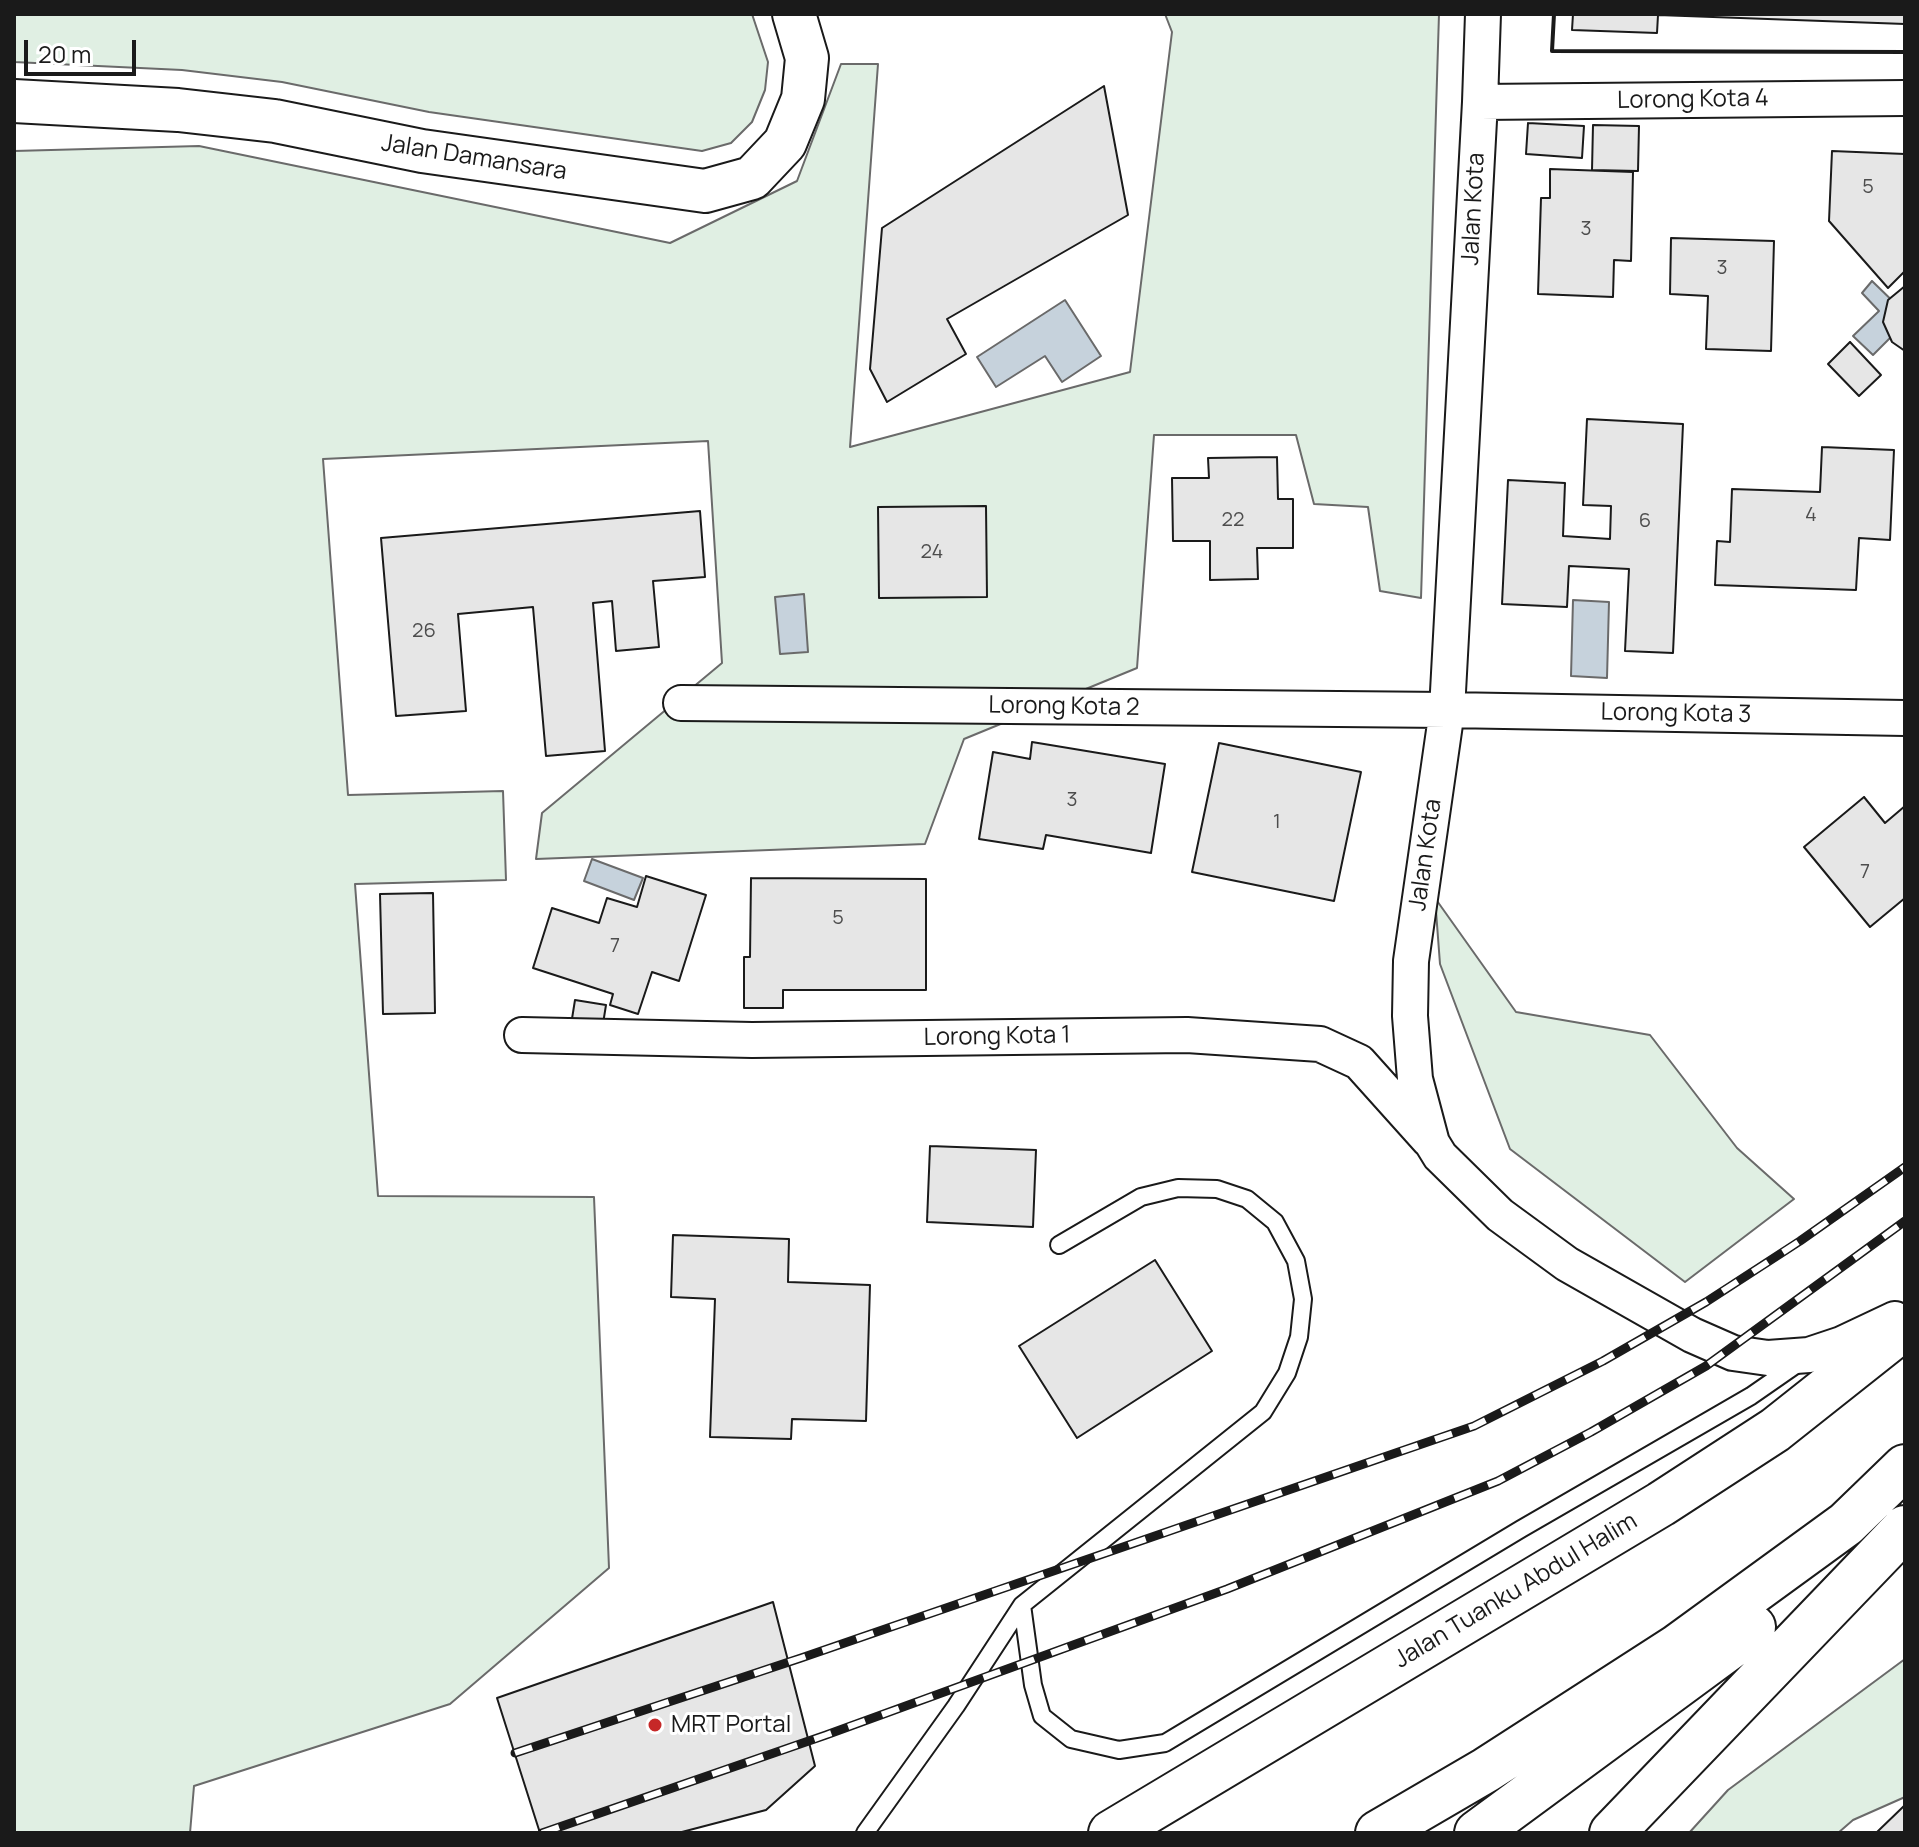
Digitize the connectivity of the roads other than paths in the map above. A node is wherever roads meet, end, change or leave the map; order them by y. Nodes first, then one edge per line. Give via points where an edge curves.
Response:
1 (794, 14) edge
2 (1483, 14) edge
3 (1905, 98) edge
4 (14, 101) edge
5 (1480, 102) junction
6 (681, 703) dead end
7 (1447, 710) junction
8 (1905, 718) edge
9 (522, 1035) dead end
10 (1432, 1143) junction
11 (1059, 1245) dead end
12 (1905, 1313) edge
13 (1905, 1327) edge
14 (1809, 1355) junction
15 (1905, 1467) edge
16 (1846, 1524) junction
17 (1905, 1528) edge
18 (1022, 1605) junction
19 (1234, 1761) junction
20 (865, 1833) edge
21 (1111, 1833) edge
22 (1166, 1833) edge
23 (1378, 1833) edge
24 (1477, 1833) edge
25 (1612, 1833) edge

1 - 4 street, Jalan Damansara via 807,58 803,99 785,143 752,178 705,191 422,151 275,121
2 - 5 street, Jalan Kota
3 - 5 street, Lorong Kota 4
5 - 7 street, Jalan Kota
6 - 7 street, Lorong Kota 2
7 - 8 street, Lorong Kota 3
7 - 10 street, Jalan Kota via 1411,961 1415,1079
9 - 10 street, Lorong Kota 1 via 752,1040 1187,1035 1320,1044 1359,1062
10 - 14 street, Jalan Kota via 1500,1215 1567,1264 1692,1335 1733,1353 1768,1358
11 - 18 lane via 1141,1197 1178,1188 1217,1189 1247,1199 1275,1222 1296,1261 1303,1299 1299,1337 1287,1373 1263,1412
12 - 14 street, Jalan Kota
13 - 19 main road, Jalan Tuanku Abdul Halim via 1750,1447
14 - 18 lane via 1751,1396 1165,1743 1119,1750 1071,1739 1042,1716
15 - 16 main road
16 - 23 main road via 1677,1647
16 - 24 main road via 1746,1635
17 - 25 main road
18 - 20 lane
19 - 21 main road, Jalan Tuanku Abdul Halim
19 - 22 main road

